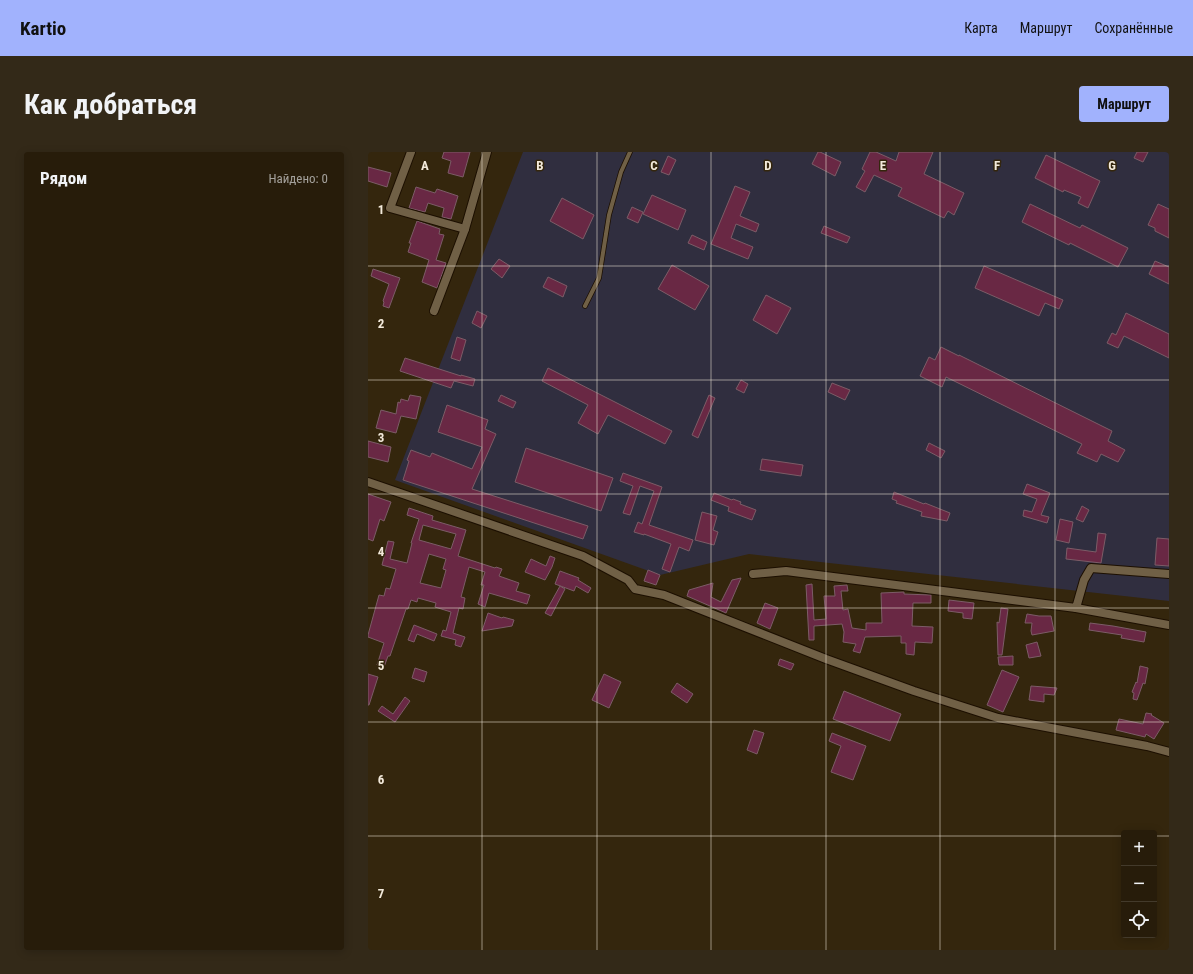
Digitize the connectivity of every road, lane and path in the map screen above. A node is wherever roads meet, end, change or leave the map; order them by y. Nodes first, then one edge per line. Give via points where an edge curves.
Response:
1 (411, 152) edge
2 (487, 152) edge
3 (630, 152) edge
4 (465, 229) junction
5 (585, 306) dead end
6 (434, 311) dead end
7 (368, 482) edge
8 (752, 574) dead end
9 (1169, 574) edge
10 (1076, 608) junction
11 (1169, 625) edge
12 (1169, 752) edge

1 - 4 street via 390,208
2 - 4 street
3 - 5 lane via 608,215 598,278
4 - 6 street
7 - 12 street via 583,556 628,580 635,589 664,595 914,691 998,718
8 - 10 street via 786,571
9 - 10 street via 1091,568 1084,580
10 - 11 street

